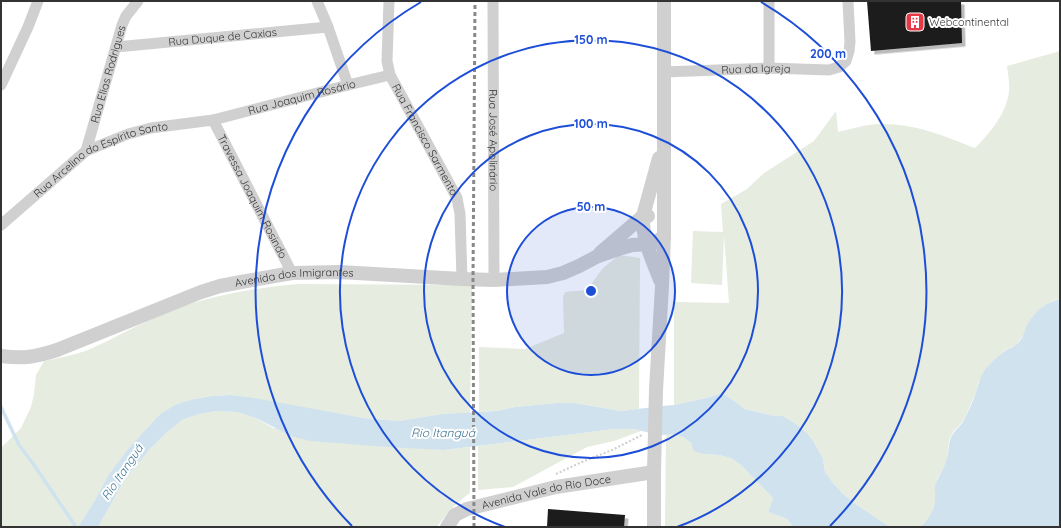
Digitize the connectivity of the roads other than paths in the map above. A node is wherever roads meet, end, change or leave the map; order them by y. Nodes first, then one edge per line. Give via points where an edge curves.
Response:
1 (38, 1) edge
2 (138, 1) edge
3 (317, 1) edge
4 (389, 1) edge
5 (493, 1) edge
6 (664, 1) edge
7 (769, 1) edge
8 (848, 1) edge
9 (328, 26) junction
10 (116, 47) junction
11 (769, 68) junction
12 (664, 72) junction
13 (390, 75) junction
14 (1, 85) edge
15 (348, 85) junction
16 (213, 120) junction
17 (663, 141) junction
18 (86, 151) junction
19 (643, 216) junction
20 (663, 222) junction
21 (1, 226) edge
22 (664, 236) junction
23 (646, 245) junction
24 (596, 257) junction
25 (292, 273) junction
26 (462, 280) junction
27 (494, 280) junction
28 (662, 286) junction
29 (1, 356) edge
30 (654, 472) junction
31 (447, 527) edge
32 (654, 527) edge

1 - 14 street
2 - 10 street, Rua Elias Rodrigues via 126,16
3 - 9 street
4 - 13 street, Rua Francisco Sarmento via 387,61
5 - 27 street, Rua José Apolinário
6 - 12 street
7 - 11 street
8 - 11 street, Rua da Igreja via 849,51 846,61 839,67 829,70
9 - 10 street, Rua Duque de Caxias
9 - 15 street
10 - 18 street, Rua Elias Rodrigues
11 - 12 street, Rua da Igreja
12 - 17 street
13 - 15 street, Rua Joaquim Rosário
13 - 26 street, Rua Francisco Sarmento via 457,198 460,214
15 - 16 street, Rua Joaquim Rosário
16 - 18 street, Rua Arcelino do Espírito Santo via 151,128 128,134
16 - 25 street, Travessa Joaquim Rosindo
17 - 19 street
17 - 20 street
18 - 21 street, Rua Arcelino do Espírito Santo
19 - 20 street via 654,217
19 - 23 street
19 - 24 street, Avenida dos Imigrantes
20 - 22 street
22 - 23 street, Avenida dos Imigrantes
22 - 28 street
23 - 24 street, Avenida dos Imigrantes via 632,245
23 - 28 street
24 - 27 street, Avenida dos Imigrantes via 563,273 546,277
25 - 26 street, Avenida dos Imigrantes via 339,272
25 - 29 street, Avenida dos Imigrantes via 201,292 45,354 22,358
26 - 27 street, Avenida dos Imigrantes
28 - 30 street
30 - 31 street, Avenida Vale do Rio Doce via 556,488 467,509 456,515
30 - 32 street

